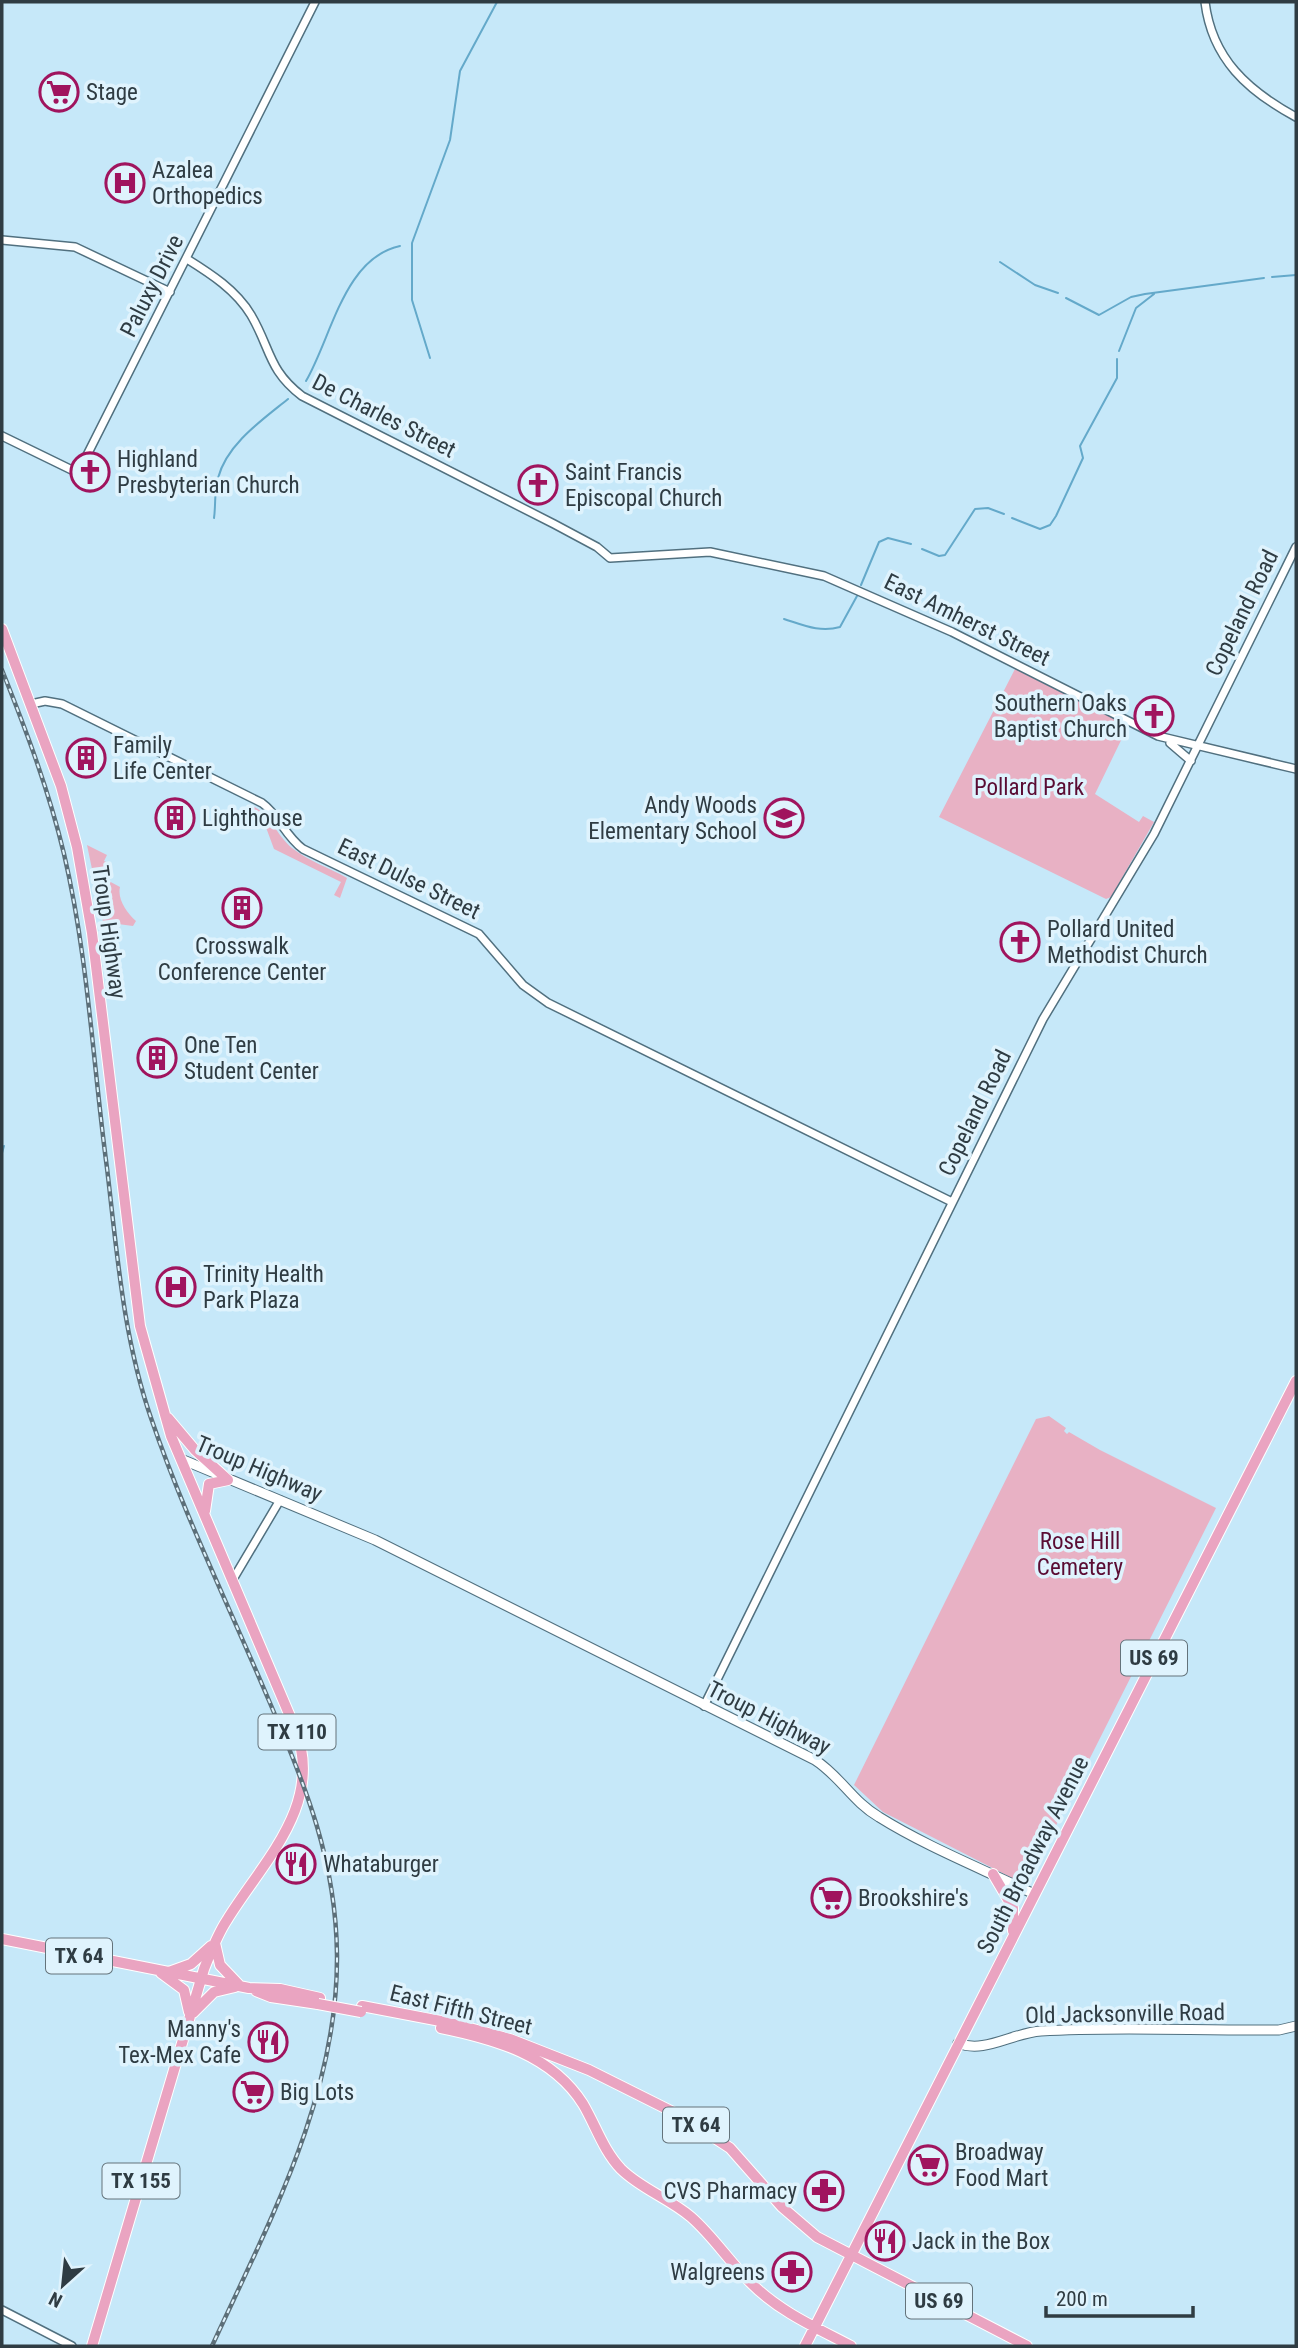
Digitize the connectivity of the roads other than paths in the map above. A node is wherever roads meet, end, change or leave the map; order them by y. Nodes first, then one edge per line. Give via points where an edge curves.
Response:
1 (315, 2) edge
2 (1205, 2) edge
3 (1296, 117) edge
4 (2, 240) edge
5 (187, 258) junction
6 (170, 292) junction
7 (2, 436) edge
8 (1296, 547) edge
9 (610, 558) joint
10 (2, 629) edge
11 (31, 704) junction
12 (1164, 738) junction
13 (1198, 747) junction
14 (1191, 761) junction
15 (1296, 769) edge
16 (952, 1202) junction
17 (1296, 1381) edge
18 (163, 1412) junction
19 (181, 1459) junction
20 (228, 1480) junction
21 (279, 1500) junction
22 (204, 1515) junction
23 (232, 1581) junction
24 (704, 1706) junction
25 (993, 1874) junction
26 (1034, 1894) junction
27 (1013, 1936) junction
28 (2, 1939) edge
29 (215, 1943) junction
30 (156, 1970) junction
31 (168, 1973) junction
32 (201, 1979) junction
33 (245, 1987) junction
34 (361, 2009) junction
35 (190, 2016) junction
36 (1296, 2026) edge
37 (958, 2043) junction
38 (851, 2256) junction
39 (2, 2310) edge
40 (814, 2328) junction
41 (72, 2346) edge
42 (92, 2346) edge
43 (804, 2346) edge
44 (851, 2346) edge
45 (1027, 2346) edge

1 - 5 street, Paluxy Drive
2 - 3 street via 1214,38 1231,68 1256,93
4 - 6 street via 75,247
5 - 6 street, Paluxy Drive
5 - 9 street, De Charles Street via 242,302 283,381 302,396 544,518
6 - 7 street, Paluxy Drive via 78,473
8 - 13 street, Copeland Road
9 - 12 street, East Amherst Street via 710,552 824,576 952,632
10 - 11 main road, Troup Highway
11 - 16 street, East Dulse Street via 62,704 262,803 303,849 479,934 523,985 548,1003
11 - 18 main road, Troup Highway via 61,786 82,870 140,1326
12 - 13 street, East Amherst Street
12 - 14 street
13 - 14 street, Copeland Road
13 - 15 street, East Amherst Street
14 - 16 street, Copeland Road via 1149,844 1043,1018
16 - 24 street, Copeland Road
17 - 26 main road, South Broadway Avenue / US 69
18 - 19 main road, Troup Highway / TX 110
18 - 20 main road
19 - 20 main road, Troup Highway
19 - 22 main road, TX 110
20 - 21 main road, Troup Highway
20 - 22 main road via 208,1484
21 - 23 street
21 - 24 main road, Troup Highway via 375,1540
22 - 23 main road, TX 110
23 - 29 main road, TX 110 via 297,1733 304,1783 290,1826
24 - 25 main road, Troup Highway via 826,1768 881,1819
25 - 26 main road, Troup Highway
25 - 27 main road via 1013,1908
26 - 27 main road, South Broadway Avenue / US 69
27 - 37 main road, South Broadway Avenue / US 69
28 - 30 main road, TX 64
29 - 31 main road via 191,1964
29 - 32 main road, TX 110
29 - 33 main road via 220,1965
30 - 31 main road, TX 64
30 - 35 main road via 184,1990
31 - 32 main road, TX 64
32 - 33 main road, TX 64
32 - 35 main road, TX 155
33 - 34 main road, TX 64, bridge via 271,1997
33 - 35 main road via 214,1992
34 - 38 main road, East Fifth Street / TX 64 via 451,2023 510,2039 589,2070 681,2116 730,2148 808,2230
34 - 40 main road, East Fifth Street / TX 64 via 515,2049 550,2069 580,2100 621,2169 688,2214 757,2289
35 - 42 main road, TX 155
36 - 37 main road, Old Jacksonville Road via 1279,2030 1058,2030 1012,2036 980,2048
37 - 38 main road, South Broadway Avenue / US 69
38 - 40 main road, South Broadway Avenue / US 69
38 - 45 main road, US 69
39 - 41 street
40 - 43 main road, South Broadway Avenue
40 - 44 main road

